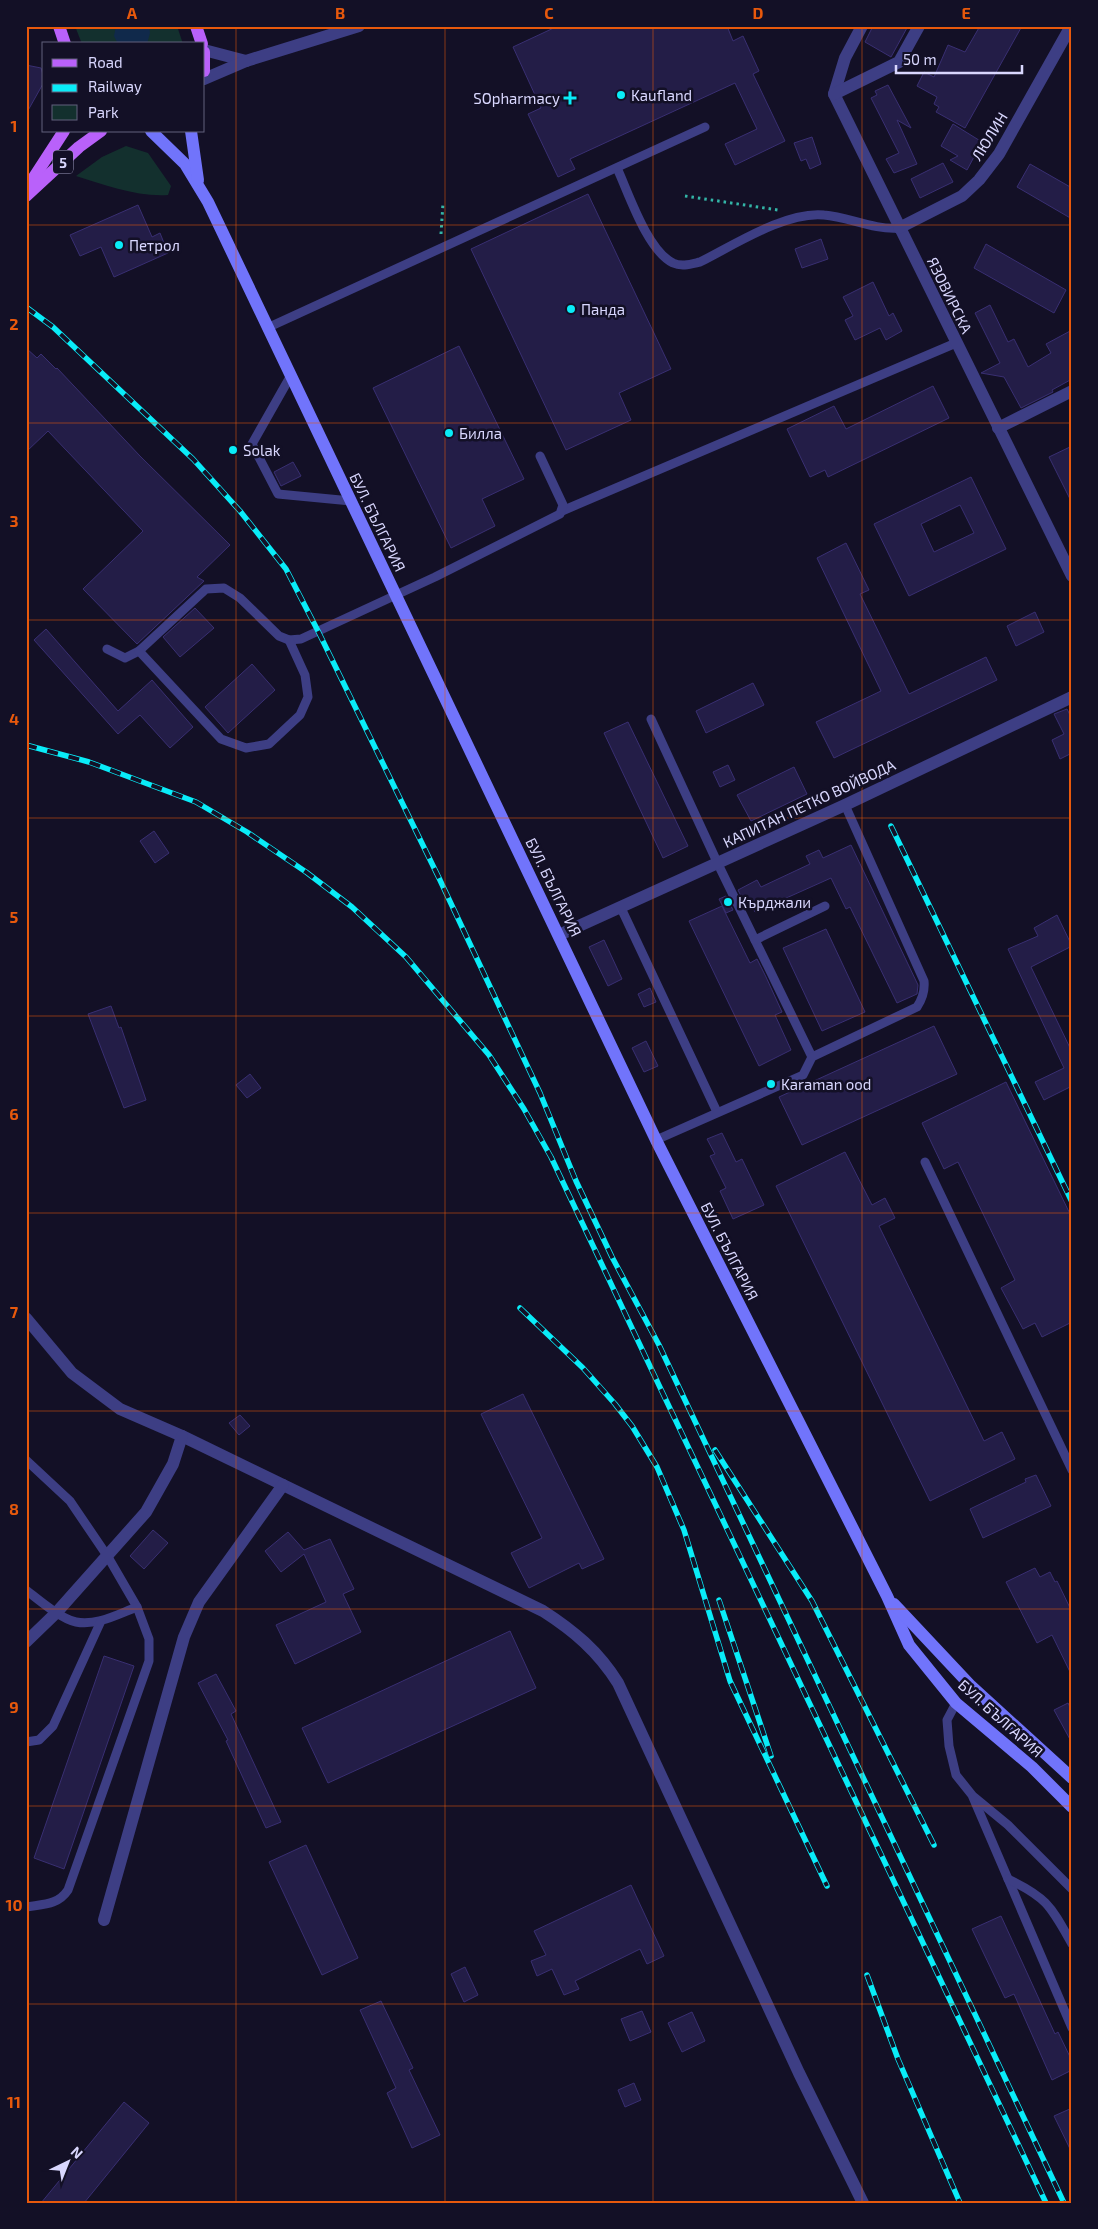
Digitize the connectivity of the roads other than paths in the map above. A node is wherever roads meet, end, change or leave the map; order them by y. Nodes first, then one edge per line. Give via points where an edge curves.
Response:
1 (59, 26) edge
2 (196, 26) edge
3 (862, 26) edge
4 (920, 26) edge
5 (1071, 26) edge
6 (352, 28) edge
7 (64, 42) edge
8 (201, 42) edge
9 (205, 51) edge
10 (246, 62) junction
11 (205, 80) edge
12 (834, 94) junction
13 (704, 126) dead end
14 (63, 132) edge
15 (100, 132) edge
16 (152, 132) edge
17 (192, 132) edge
18 (616, 168) junction
19 (200, 187) junction
20 (26, 190) edge
21 (26, 196) edge
22 (899, 228) junction
23 (268, 328) junction
24 (956, 343) junction
25 (290, 377) junction
26 (1072, 392) edge
27 (998, 428) junction
28 (540, 456) dead end
29 (350, 501) junction
30 (562, 510) junction
31 (1072, 576) edge
32 (396, 595) junction
33 (289, 640) junction
34 (107, 649) dead end
35 (139, 651) junction
36 (1072, 697) edge
37 (651, 719) dead end
38 (845, 805) junction
39 (718, 864) junction
40 (825, 906) dead end
41 (620, 908) junction
42 (559, 935) junction
43 (755, 940) junction
44 (812, 1057) junction
45 (717, 1112) junction
46 (656, 1140) junction
47 (925, 1162) dead end
48 (26, 1318) edge
49 (182, 1436) junction
50 (26, 1460) edge
51 (1072, 1470) edge
52 (283, 1485) junction
53 (108, 1557) junction
54 (26, 1590) edge
55 (887, 1596) junction
56 (137, 1607) junction
57 (57, 1612) junction
58 (101, 1621) junction
59 (26, 1642) edge
60 (956, 1703) junction
61 (26, 1742) edge
62 (1072, 1778) edge
63 (972, 1795) junction
64 (1070, 1802) edge
65 (1008, 1879) junction
66 (1072, 1889) edge
67 (26, 1907) edge
68 (104, 1920) dead end
69 (1072, 1944) edge
70 (1072, 2028) edge
71 (863, 2203) edge

1 - 7 main road
2 - 8 main road
3 - 12 street via 845,58
4 - 12 street via 899,62
5 - 22 street, ЛЮЛИН via 980,180 962,196
6 - 10 street
9 - 10 street
10 - 11 street
12 - 22 street, ЯЗОВИРСКА
13 - 18 lane
14 - 20 main road, 5
15 - 21 main road, 5
16 - 19 street, БУЛ. БЪЛГАРИЯ via 185,164
17 - 19 street, БУЛ. БЪЛГАРИЯ
18 - 22 lane via 653,243 662,256 675,264 700,262 803,214 825,215 886,229
18 - 23 lane
19 - 23 street, БУЛ. БЪЛГАРИЯ
22 - 24 street, ЯЗОВИРСКА
23 - 25 street, БУЛ. БЪЛГАРИЯ
24 - 27 street, ЯЗОВИРСКА
24 - 30 lane
25 - 29 street, БУЛ. БЪЛГАРИЯ
25 - 29 lane via 252,444 278,494
26 - 27 street
27 - 31 street, ЯЗОВИРСКА
28 - 30 lane via 563,505
29 - 32 street, БУЛ. БЪЛГАРИЯ
30 - 32 lane via 560,514
32 - 33 lane via 301,639
32 - 42 street, БУЛ. БЪЛГАРИЯ
33 - 35 lane via 279,636 240,598 224,588 206,589
33 - 35 lane via 305,675 308,698 300,715 269,744 246,748 221,739
34 - 35 lane via 125,658
36 - 38 street, КАПИТАН ПЕТКО ВОЙВОДА
37 - 39 lane
38 - 39 street, КАПИТАН ПЕТКО ВОЙВОДА
38 - 44 lane via 924,981 925,991 917,1007
39 - 41 street, КАПИТАН ПЕТКО ВОЙВОДА
39 - 43 lane
40 - 43 lane
41 - 42 street, КАПИТАН ПЕТКО ВОЙВОДА
41 - 45 lane
42 - 46 street, БУЛ. БЪЛГАРИЯ
43 - 44 lane
44 - 45 lane via 803,1075
45 - 46 lane
46 - 55 street, БУЛ. БЪЛГАРИЯ
47 - 51 lane
48 - 49 street via 79,1378 120,1409
49 - 52 street
49 - 53 street via 173,1464 150,1506
50 - 53 lane via 70,1501
52 - 68 street via 200,1602 184,1637
52 - 71 street via 543,1611 569,1627 606,1664 618,1683
53 - 56 lane
53 - 57 street
54 - 57 lane
55 - 60 street, БУЛ. БЪЛГАРИЯ via 908,1645
55 - 62 street, БУЛ. БЪЛГАРИЯ via 971,1686
56 - 58 lane
56 - 67 lane via 148,1639 149,1661 78,1863 63,1897 54,1903
57 - 58 lane via 76,1622
57 - 59 street
58 - 61 lane via 53,1726 40,1740
60 - 63 lane via 947,1720 949,1746 956,1775
60 - 64 street, БУЛ. БЪЛГАРИЯ
63 - 65 lane
63 - 66 lane via 1008,1825
65 - 69 lane via 1031,1890 1050,1905
65 - 70 lane

